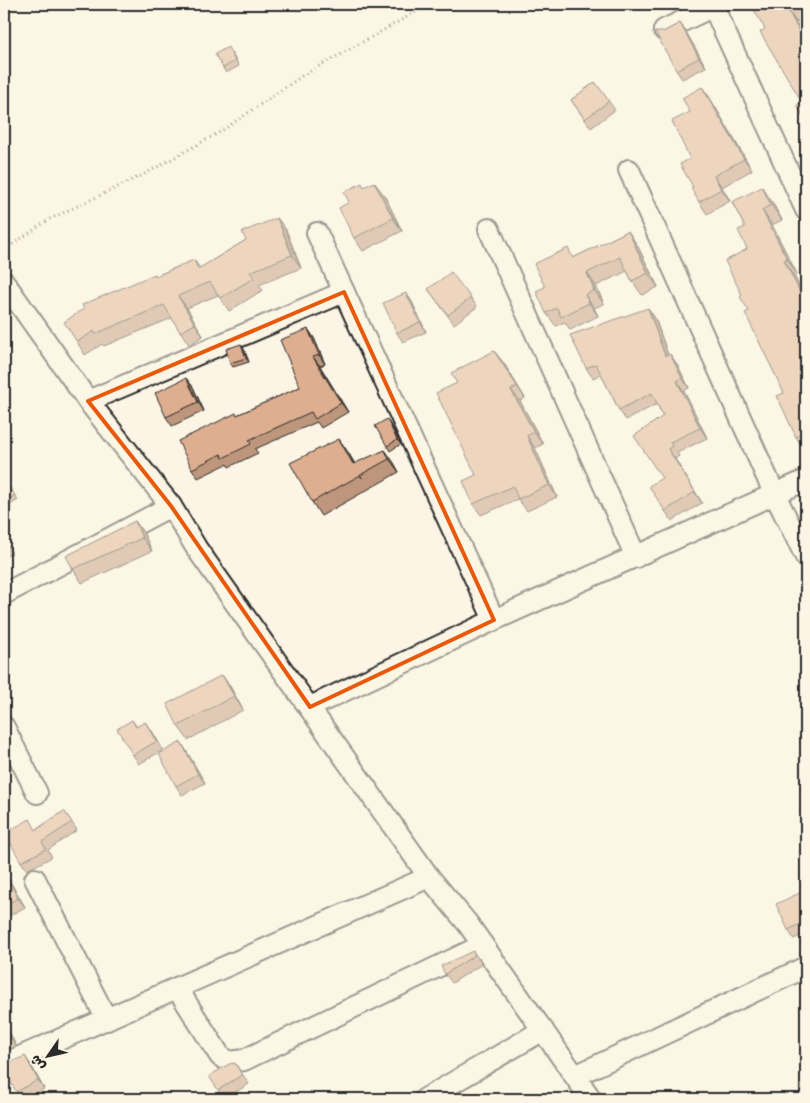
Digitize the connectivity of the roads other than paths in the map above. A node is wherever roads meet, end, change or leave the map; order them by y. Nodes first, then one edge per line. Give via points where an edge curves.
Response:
1 (715, 5) edge
2 (664, 30) edge
3 (629, 170) dead end
4 (806, 210) edge
5 (489, 229) dead end
6 (318, 233) dead end
7 (4, 282) edge
8 (344, 292) junction
9 (88, 400) junction
10 (806, 480) edge
11 (775, 495) junction
12 (171, 506) junction
13 (636, 557) junction
14 (806, 558) edge
15 (4, 594) edge
16 (494, 620) junction
17 (310, 707) junction
18 (4, 727) edge
19 (37, 793) dead end
20 (429, 877) junction
21 (35, 879) dead end
22 (483, 946) junction
23 (806, 967) edge
24 (177, 988) junction
25 (107, 1020) junction
26 (543, 1030) junction
27 (4, 1064) edge
28 (575, 1076) junction
29 (425, 1099) edge
30 (591, 1099) edge

1 - 2 street
1 - 4 street
3 - 11 street
5 - 13 street
6 - 8 street
7 - 9 street
8 - 9 street
8 - 16 street
9 - 12 street
10 - 11 street
11 - 13 street
11 - 14 street
12 - 15 street
12 - 17 street via 197,548
13 - 16 street
16 - 17 street
17 - 20 street
18 - 19 street
20 - 22 street
20 - 24 street
21 - 25 street
22 - 24 street via 244,1060 230,1062 220,1056
22 - 26 street
23 - 28 street
24 - 25 street
25 - 27 street
26 - 28 street
26 - 29 street
28 - 30 street

